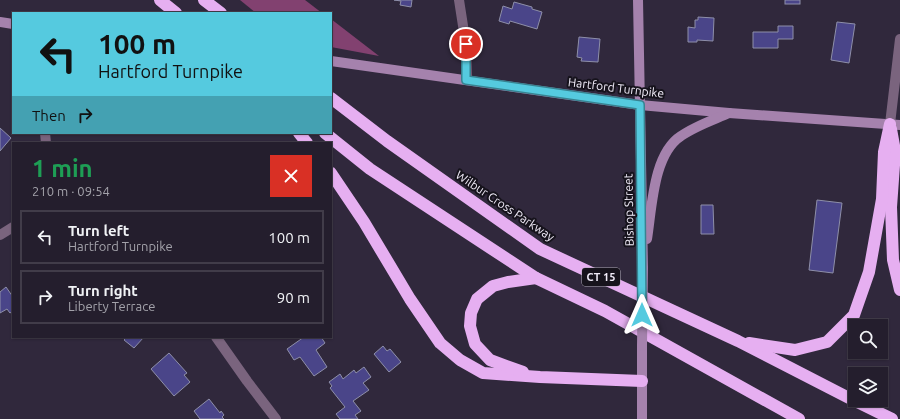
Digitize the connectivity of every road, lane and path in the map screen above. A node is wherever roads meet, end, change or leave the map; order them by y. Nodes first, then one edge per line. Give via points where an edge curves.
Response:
1 (160, 0) edge
2 (204, 0) edge
3 (458, 0) edge
4 (638, 0) edge
5 (175, 12) edge
6 (220, 12) edge
7 (0, 22) edge
8 (12, 24) edge
9 (900, 39) edge
10 (332, 61) edge
11 (466, 80) junction
12 (332, 99) edge
13 (640, 105) junction
14 (729, 113) junction
15 (895, 124) edge
16 (300, 134) edge
17 (326, 134) edge
18 (306, 142) edge
19 (332, 174) edge
20 (12, 228) edge
21 (0, 235) edge
22 (643, 268) junction
23 (536, 278) junction
24 (900, 290) edge
25 (217, 338) edge
26 (738, 341) junction
27 (540, 377) junction
28 (642, 381) junction
29 (276, 419) edge
30 (642, 419) edge
31 (799, 419) edge
32 (892, 419) edge

1 - 5 highway
2 - 6 highway
3 - 11 street via 466,44
4 - 13 main road, Bishop Street
7 - 8 main road
9 - 15 street
10 - 11 main road, Hartford Turnpike
11 - 13 main road, Hartford Turnpike
12 - 26 highway, Wilbur Cross Parkway / CT 15 via 387,141 540,249
13 - 14 main road, Hartford Turnpike
13 - 22 main road, Bishop Street
14 - 15 main road, Hartford Turnpike
14 - 22 main road via 681,136 665,153 655,188
15 - 24 highway via 891,206 893,260
15 - 26 highway via 884,152 882,199 869,272 854,315 827,342 795,350
16 - 18 highway
17 - 23 highway, CT 15 via 370,169
19 - 27 highway via 440,343 460,360 483,373
20 - 21 street
22 - 28 main road, Bishop Street, bridge
23 - 27 highway via 493,286 477,299 470,326 475,344 490,360
23 - 31 highway, CT 15 via 605,311
25 - 29 street
26 - 32 highway, Wilbur Cross Parkway / CT 15
27 - 28 highway
28 - 30 main road, Bishop Street

